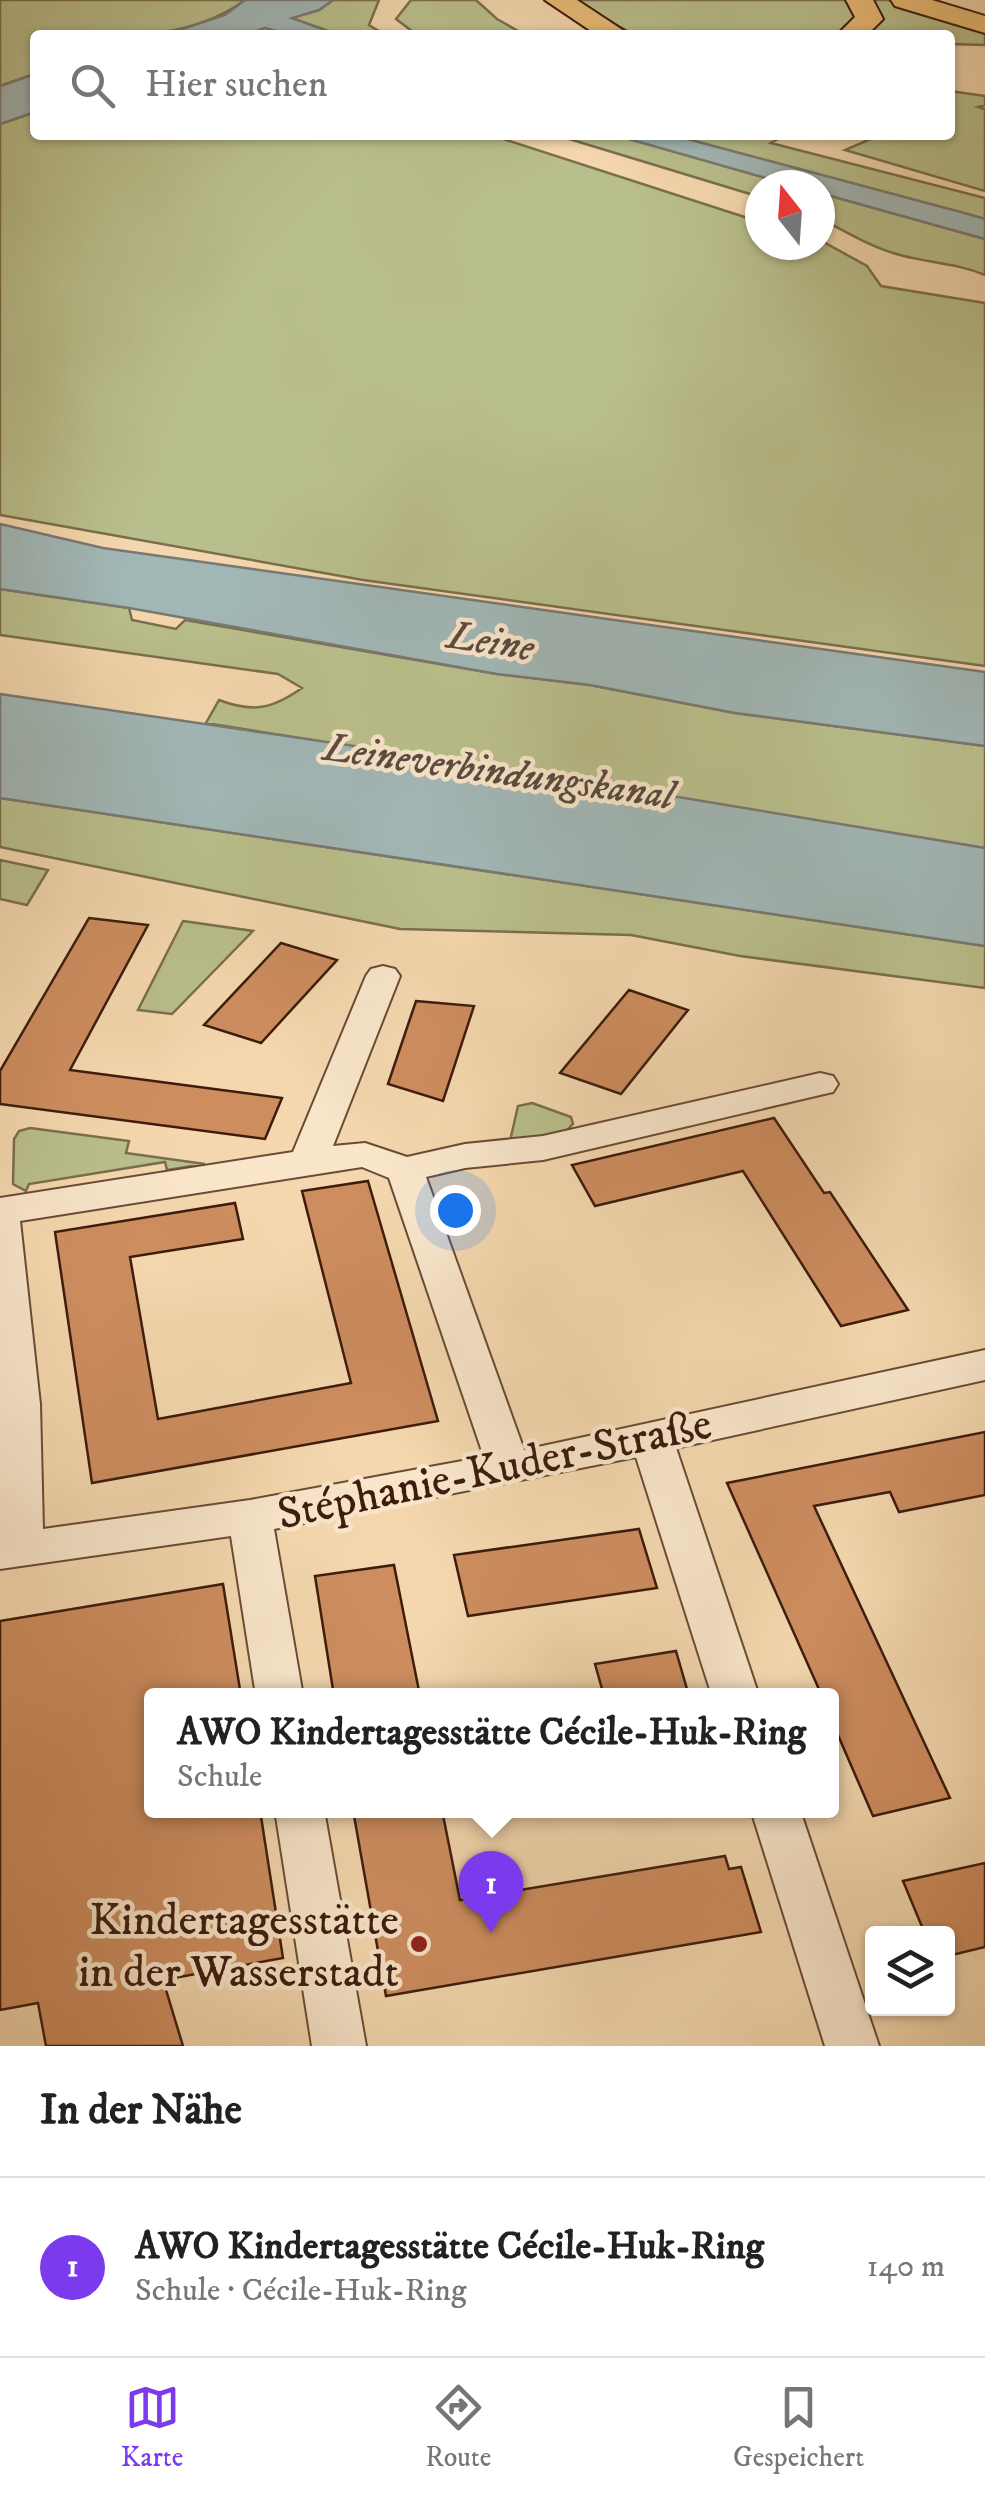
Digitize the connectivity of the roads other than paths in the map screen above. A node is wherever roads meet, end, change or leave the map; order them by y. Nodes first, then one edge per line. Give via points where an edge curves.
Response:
1 (528, 0) edge
2 (558, 0) edge
3 (859, 0) edge
4 (904, 0) edge
5 (939, 0) edge
6 (985, 15) edge
7 (985, 25) edge
8 (575, 30) edge
9 (608, 30) edge
10 (856, 30) edge
11 (382, 976) dead end
12 (820, 1084) dead end
13 (308, 1161) junction
14 (404, 1170) junction
15 (0, 1214) edge
16 (985, 1365) edge
17 (651, 1438) junction
18 (510, 1468) junction
19 (250, 1517) junction
20 (11, 1551) edge
21 (279, 1688) edge
22 (733, 1688) edge
23 (300, 1818) edge
24 (778, 1818) edge
25 (339, 2046) edge
26 (852, 2046) edge

1 - 8 highway
2 - 9 highway
3 - 10 highway via 868,19
4 - 7 highway
5 - 6 highway
11 - 13 street
12 - 14 street via 543,1148
13 - 14 street via 364,1155
13 - 15 street
14 - 18 street
15 - 20 street via 19,1404
16 - 17 street, Stéphanie-Kuder-Straße
17 - 18 street, Stéphanie-Kuder-Straße
17 - 22 street
18 - 19 street, Stéphanie-Kuder-Straße
19 - 20 street, Stéphanie-Kuder-Straße
19 - 21 street
23 - 25 street
24 - 26 street

